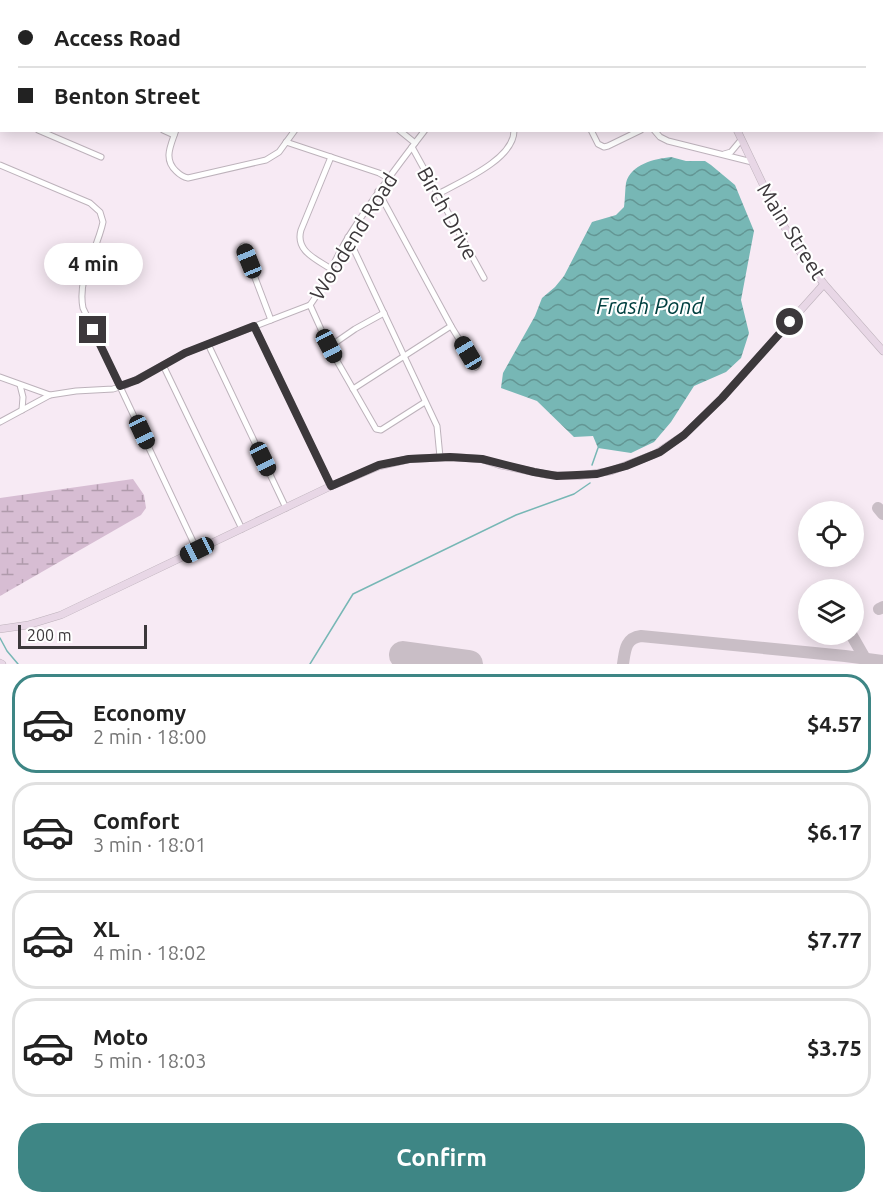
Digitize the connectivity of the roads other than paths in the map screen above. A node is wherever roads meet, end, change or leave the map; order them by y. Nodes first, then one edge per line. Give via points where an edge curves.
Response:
1 (43, 132) edge
2 (294, 132) edge
3 (401, 132) edge
4 (424, 132) edge
5 (514, 132) edge
6 (592, 132) edge
7 (637, 132) edge
8 (656, 132) edge
9 (737, 132) edge
10 (175, 133) edge
11 (741, 140) junction
12 (286, 142) junction
13 (414, 145) junction
14 (722, 154) junction
15 (101, 156) dead end
16 (331, 157) junction
17 (752, 162) junction
18 (0, 165) edge
19 (388, 178) junction
20 (378, 191) junction
21 (438, 194) junction
22 (348, 237) junction
23 (243, 246) dead end
24 (331, 269) junction
25 (484, 278) dead end
26 (824, 284) junction
27 (310, 305) junction
28 (384, 313) junction
29 (271, 320) junction
30 (254, 326) junction
31 (451, 326) junction
32 (208, 344) junction
33 (329, 346) junction
34 (883, 351) edge
35 (404, 356) junction
36 (164, 365) junction
37 (476, 367) dead end
38 (0, 377) edge
39 (20, 385) junction
40 (120, 386) junction
41 (353, 389) junction
42 (50, 396) junction
43 (425, 402) junction
44 (22, 410) junction
45 (0, 422) edge
46 (440, 457) junction
47 (331, 486) junction
48 (286, 508) junction
49 (242, 529) junction
50 (197, 550) junction
51 (0, 629) edge

1 - 15 street
2 - 12 street
3 - 13 street
4 - 13 street, Woodend Road
5 - 21 street via 513,140 496,161
6 - 7 street via 604,147
8 - 14 street via 668,141
9 - 11 main road, Main Street
10 - 12 street via 169,162 188,178 266,160
11 - 14 street via 731,152
11 - 17 main road, Main Street
12 - 16 street
13 - 19 street, Woodend Road
13 - 21 street, Birch Drive
14 - 17 street
16 - 19 street
16 - 24 street via 299,238 303,249
17 - 26 main road, Main Street via 779,218
18 - 40 street via 83,199 100,212 102,226 82,284 81,299
19 - 20 street, Woodend Road
20 - 22 street, Woodend Road
20 - 31 street
21 - 25 street, Birch Drive
22 - 24 street, Woodend Road
22 - 28 street
23 - 29 street
24 - 27 street, Woodend Road
26 - 34 main road, Main Street
26 - 46 main road via 722,398 684,435 655,454 611,471 566,476 482,459
27 - 29 street, Woodend Road
27 - 33 street
28 - 33 street
28 - 35 street
29 - 30 street, Woodend Road
30 - 32 street, Woodend Road
30 - 47 street
31 - 35 street
31 - 37 street
32 - 36 street, Woodend Road
32 - 48 street
33 - 41 street
35 - 41 street
35 - 43 street
36 - 40 street, Woodend Road
36 - 49 street
38 - 39 street
39 - 42 street
39 - 44 street
40 - 42 street, Woodend Road
40 - 50 street
41 - 43 street via 375,428 381,430
42 - 44 street, Woodend Road
43 - 46 street via 437,426
44 - 45 street, Woodend Road
46 - 47 main road via 379,465
47 - 48 main road
48 - 49 main road
49 - 50 main road
50 - 51 main road via 56,617

